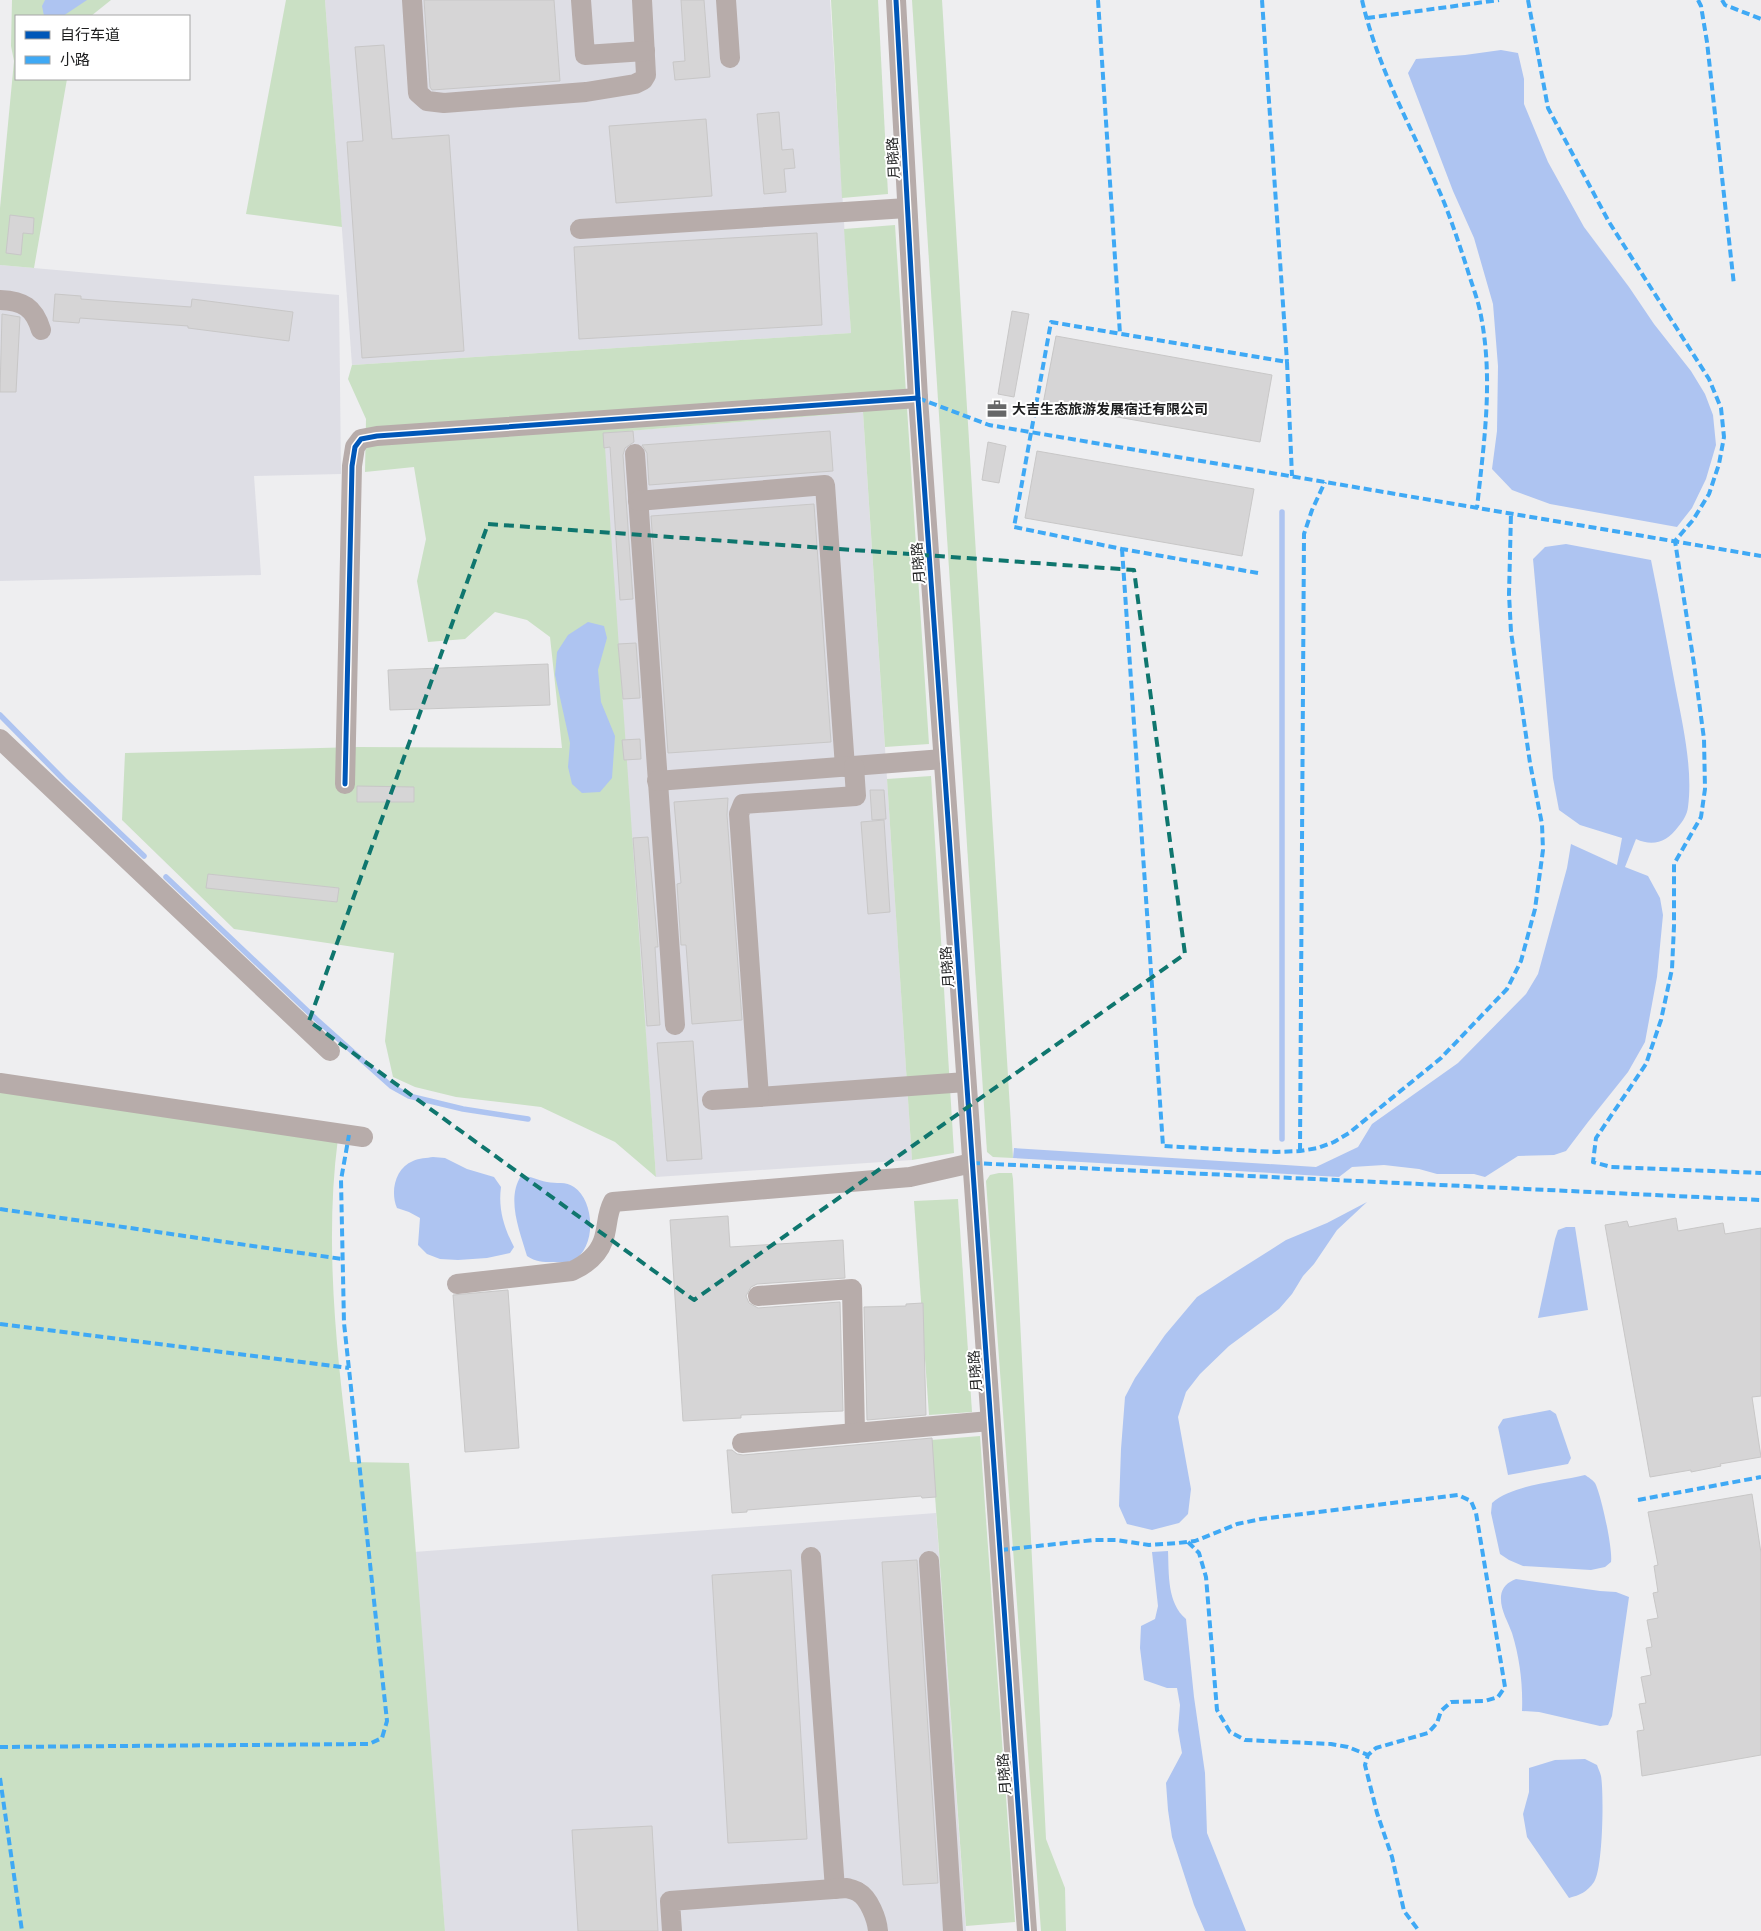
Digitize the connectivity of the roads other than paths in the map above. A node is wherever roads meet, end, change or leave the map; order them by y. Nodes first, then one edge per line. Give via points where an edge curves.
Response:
1 (412, 0) edge
2 (581, 0) edge
3 (642, 0) edge
4 (726, 0) edge
5 (896, 0) edge
6 (645, 51) junction
7 (730, 58) dead end
8 (907, 208) junction
9 (580, 230) dead end
10 (0, 300) edge
11 (41, 330) dead end
12 (918, 398) junction
13 (634, 454) dead end
14 (638, 501) junction
15 (0, 738) edge
16 (943, 760) junction
17 (850, 766) junction
18 (658, 780) junction
19 (345, 784) dead end
20 (675, 1025) dead end
21 (330, 1051) dead end
22 (966, 1082) junction
23 (0, 1083) edge
24 (759, 1097) junction
25 (712, 1100) dead end
26 (363, 1137) dead end
27 (972, 1163) junction
28 (457, 1284) dead end
29 (758, 1296) dead end
30 (990, 1421) junction
31 (855, 1433) junction
32 (742, 1443) dead end
33 (811, 1557) dead end
34 (929, 1561) dead end
35 (835, 1889) junction
36 (672, 1931) edge
37 (878, 1931) edge
38 (953, 1931) edge
39 (1027, 1931) edge

1 - 6 street via 418,93 427,101 444,103 586,92 635,84 646,75
2 - 6 street via 585,55
3 - 6 street
4 - 7 street
5 - 8 street, 月晓路
8 - 9 street
8 - 12 street, 月晓路
10 - 11 street via 26,306 37,316
12 - 16 street, 月晓路
12 - 19 street via 361,439 355,447 352,466
13 - 14 street
14 - 17 street via 825,486
14 - 18 street
15 - 21 street
16 - 17 street
16 - 22 street, 月晓路
17 - 18 street
17 - 24 street via 856,796 743,804 739,814
18 - 20 street
22 - 24 street
22 - 27 street, 月晓路
23 - 26 street
24 - 25 street
27 - 28 street via 910,1177 612,1202 603,1241 582,1266 572,1271
27 - 30 street, 月晓路
29 - 31 street via 852,1289
30 - 31 street
30 - 39 street, 月晓路
31 - 32 street
33 - 35 street
34 - 38 street
35 - 36 street via 670,1901
35 - 37 street via 859,1892 868,1903

